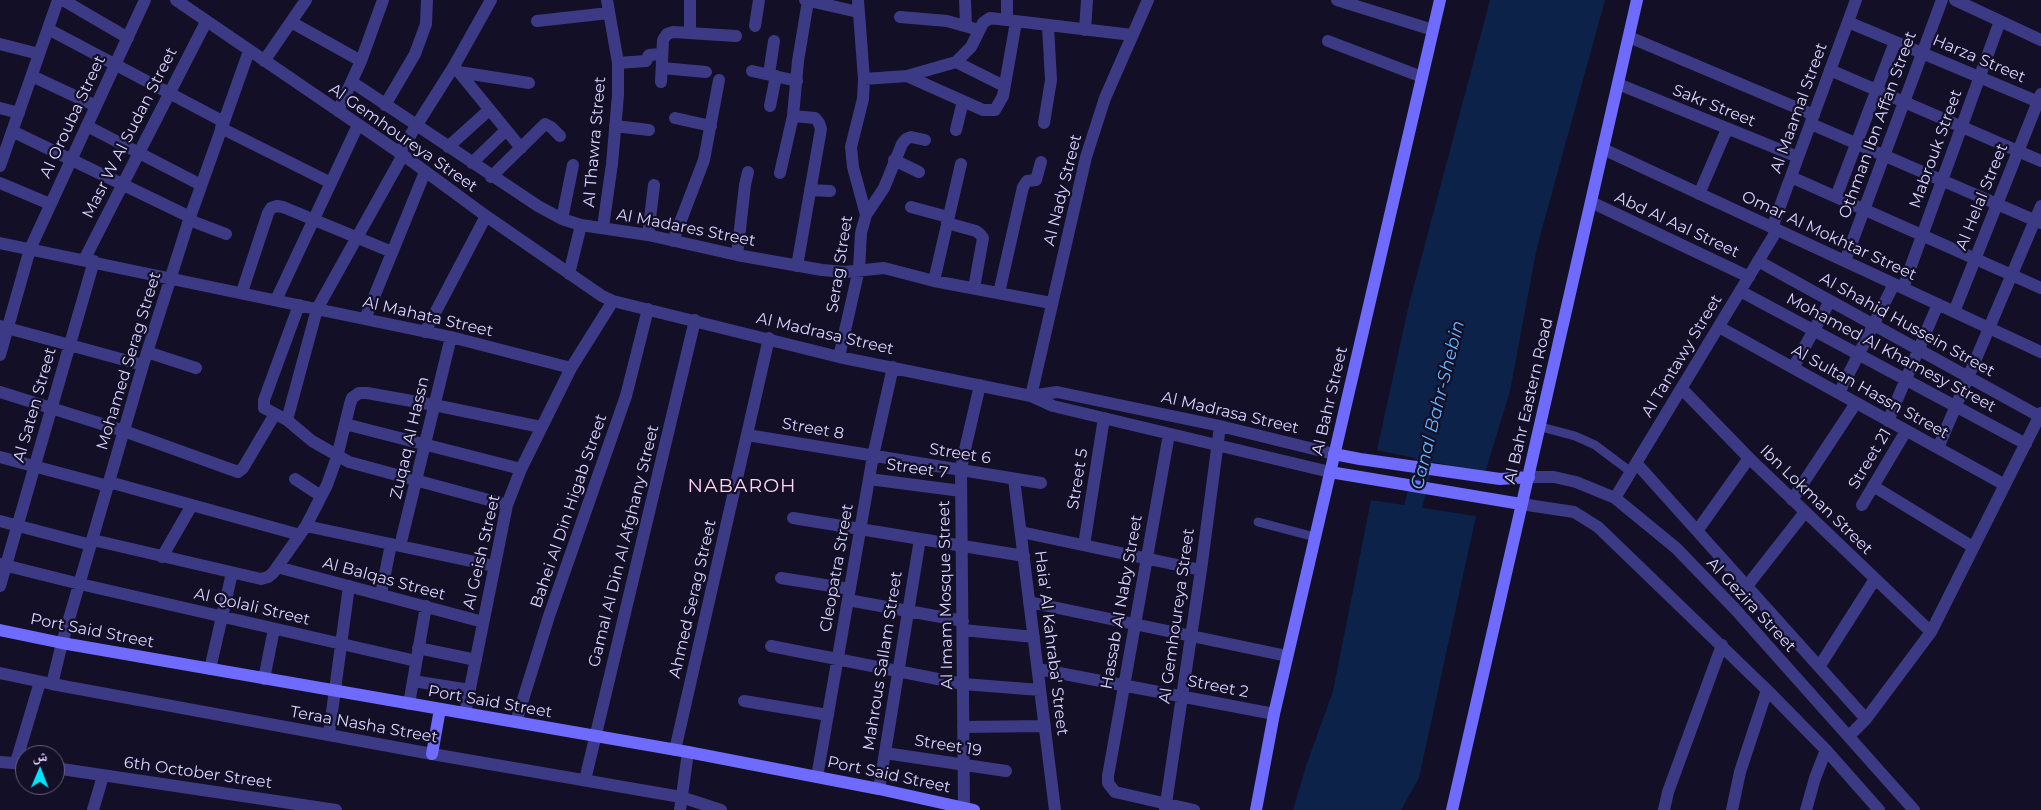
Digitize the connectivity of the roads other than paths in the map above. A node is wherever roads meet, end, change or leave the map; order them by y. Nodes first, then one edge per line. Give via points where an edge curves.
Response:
1 (58, 0) edge
2 (63, 0) edge
3 (145, 0) edge
4 (176, 0) edge
5 (306, 0) edge
6 (383, 0) edge
7 (428, 0) edge
8 (491, 0) edge
9 (690, 0) edge
10 (759, 0) edge
11 (807, 0) edge
12 (965, 0) edge
13 (1008, 0) edge
14 (1087, 0) edge
15 (1148, 0) edge
16 (1440, 0) edge
17 (1637, 0) edge
18 (1856, 0) edge
19 (1942, 0) edge
20 (1955, 0) edge
21 (1345, 1) edge
22 (608, 6) edge
23 (858, 6) edge
24 (900, 17) dead end
25 (537, 21) dead end
26 (1011, 21) junction
27 (2000, 21) junction
28 (206, 22) junction
29 (291, 22) junction
30 (1848, 22) junction
31 (755, 26) dead end
32 (966, 26) junction
33 (1048, 26) junction
34 (48, 29) junction
35 (979, 30) junction
36 (1085, 30) junction
37 (1433, 30) junction
38 (690, 33) junction
39 (1132, 35) junction
40 (736, 36) dead end
41 (1629, 37) junction
42 (128, 38) junction
43 (2041, 40) edge
44 (774, 41) dead end
45 (1328, 41) dead end
46 (1895, 42) junction
47 (0, 44) edge
48 (249, 51) junction
49 (1922, 53) junction
50 (40, 54) junction
51 (662, 54) junction
52 (264, 61) junction
53 (361, 61) junction
54 (956, 62) junction
55 (618, 63) junction
56 (115, 65) junction
57 (662, 68) junction
58 (456, 69) junction
59 (1830, 70) junction
60 (752, 71) dead end
61 (706, 72) dead end
62 (772, 75) junction
63 (32, 76) junction
64 (907, 76) junction
65 (1422, 77) junction
66 (1980, 77) junction
67 (864, 79) junction
68 (720, 80) dead end
69 (796, 81) junction
70 (352, 82) junction
71 (661, 82) dead end
72 (529, 83) dead end
73 (1618, 84) junction
74 (1004, 86) junction
75 (1876, 90) junction
76 (169, 93) junction
77 (2040, 100) edge
78 (963, 101) junction
79 (1904, 102) junction
80 (385, 104) junction
81 (96, 106) junction
82 (770, 106) dead end
83 (0, 108) edge
84 (490, 110) junction
85 (338, 111) junction
86 (18, 113) junction
87 (793, 116) junction
88 (675, 118) dead end
89 (1812, 120) junction
90 (1044, 123) dead end
91 (222, 125) junction
92 (358, 125) junction
93 (87, 126) junction
94 (417, 126) junction
95 (615, 126) junction
96 (712, 126) junction
97 (1962, 127) junction
98 (1727, 129) junction
99 (506, 130) junction
100 (649, 130) dead end
101 (956, 130) dead end
102 (12, 131) junction
103 (560, 136) dead end
104 (925, 140) dead end
105 (1856, 144) junction
106 (448, 147) junction
107 (521, 148) junction
108 (1603, 149) junction
109 (2018, 151) junction
110 (138, 153) junction
111 (401, 154) junction
112 (1884, 156) junction
113 (1798, 157) junction
114 (71, 159) junction
115 (894, 160) junction
116 (2041, 161) edge
117 (1041, 162) dead end
118 (472, 163) junction
119 (961, 164) dead end
120 (573, 165) dead end
121 (0, 166) edge
122 (425, 172) junction
123 (748, 172) dead end
124 (919, 172) dead end
125 (780, 173) dead end
126 (491, 176) junction
127 (1791, 178) junction
128 (1942, 181) junction
129 (0, 183) edge
130 (123, 184) junction
131 (331, 184) junction
132 (201, 185) junction
133 (654, 185) dead end
134 (810, 190) junction
135 (830, 191) dead end
136 (1699, 194) junction
137 (1836, 197) junction
138 (1591, 202) junction
139 (50, 204) junction
140 (1997, 204) junction
141 (2041, 206) edge
142 (911, 207) dead end
143 (1864, 210) junction
144 (866, 215) junction
145 (486, 216) junction
146 (190, 218) junction
147 (562, 219) junction
148 (314, 220) junction
149 (948, 220) junction
150 (2038, 221) edge
151 (581, 225) junction
152 (603, 227) junction
153 (1774, 229) junction
154 (226, 234) dead end
155 (648, 235) junction
156 (1922, 235) junction
157 (356, 238) junction
158 (673, 241) junction
159 (0, 243) edge
160 (30, 249) junction
161 (392, 252) junction
162 (737, 255) junction
163 (1975, 259) junction
164 (89, 260) junction
165 (1758, 261) junction
166 (1845, 261) junction
167 (797, 266) junction
168 (859, 269) junction
169 (569, 274) junction
170 (2012, 275) junction
171 (170, 277) junction
172 (1749, 277) junction
173 (934, 281) junction
174 (1899, 286) junction
175 (974, 288) junction
176 (2041, 288) edge
177 (1740, 291) junction
178 (242, 292) junction
179 (999, 293) junction
180 (276, 300) junction
181 (613, 300) junction
182 (1830, 301) junction
183 (1051, 303) junction
184 (1938, 304) junction
185 (300, 305) junction
186 (317, 309) junction
187 (648, 309) junction
188 (1954, 312) junction
189 (365, 319) junction
190 (695, 320) junction
191 (1874, 325) junction
192 (4, 327) edge
193 (1719, 327) junction
194 (1989, 328) junction
195 (1814, 331) junction
196 (424, 332) junction
197 (450, 337) junction
198 (769, 338) junction
199 (69, 345) junction
200 (1919, 350) junction
201 (147, 352) junction
202 (2041, 352) edge
203 (1858, 354) junction
204 (0, 355) edge
205 (839, 356) junction
206 (142, 365) junction
207 (893, 367) junction
208 (196, 368) dead end
209 (571, 368) junction
210 (1793, 368) junction
211 (1968, 377) junction
212 (1906, 380) junction
213 (980, 385) junction
214 (1682, 389) junction
215 (0, 392) edge
216 (1839, 393) junction
217 (1031, 396) junction
218 (1856, 403) junction
219 (434, 405) junction
220 (1956, 407) junction
221 (51, 408) junction
222 (2040, 415) edge
223 (281, 417) junction
224 (1104, 418) junction
225 (1888, 421) junction
226 (345, 424) junction
227 (1220, 426) junction
228 (541, 427) junction
229 (1541, 427) junction
230 (1906, 430) junction
231 (124, 431) junction
232 (1169, 434) junction
233 (747, 435) junction
234 (425, 444) junction
235 (2026, 444) junction
236 (1218, 446) junction
237 (1938, 448) junction
238 (1334, 454) junction
239 (873, 456) junction
240 (0, 457) edge
241 (337, 457) junction
242 (1749, 458) junction
243 (34, 466) junction
244 (1634, 468) junction
245 (521, 469) junction
246 (962, 470) junction
247 (1330, 472) junction
248 (1528, 476) junction
249 (296, 479) dead end
250 (869, 479) junction
251 (1014, 479) junction
252 (416, 482) junction
253 (1042, 483) dead end
254 (109, 484) junction
255 (2004, 485) junction
256 (1874, 486) junction
257 (961, 491) junction
258 (321, 496) junction
259 (1615, 498) junction
260 (1792, 500) junction
261 (1521, 504) junction
262 (192, 505) junction
263 (506, 505) junction
264 (1862, 505) dead end
265 (1804, 512) junction
266 (793, 518) dead end
267 (0, 521) edge
268 (1258, 522) dead end
269 (17, 526) junction
270 (860, 529) junction
271 (303, 531) junction
272 (1697, 531) junction
273 (1021, 532) junction
274 (1315, 537) junction
275 (920, 539) junction
276 (92, 542) junction
277 (396, 545) junction
278 (1084, 545) junction
279 (962, 546) junction
280 (1973, 548) junction
281 (1024, 556) junction
282 (162, 557) junction
283 (1146, 558) junction
284 (3, 565) edge
285 (494, 566) junction
286 (277, 567) junction
287 (1201, 570) junction
288 (232, 573) junction
289 (781, 578) dead end
290 (1876, 580) junction
291 (80, 584) junction
292 (0, 586) edge
293 (349, 586) junction
294 (1747, 586) junction
295 (381, 594) junction
296 (849, 594) junction
297 (1029, 602) junction
298 (426, 606) junction
299 (908, 611) junction
300 (222, 617) junction
301 (483, 622) junction
302 (1135, 624) junction
303 (963, 626) junction
304 (274, 629) junction
305 (0, 630) edge
306 (1931, 632) junction
307 (1191, 636) junction
308 (1034, 637) junction
309 (62, 643) junction
310 (342, 644) junction
311 (1722, 645) junction
312 (771, 646) dead end
313 (418, 648) junction
314 (1287, 656) junction
315 (476, 660) junction
316 (838, 660) junction
317 (416, 661) junction
318 (1819, 667) junction
319 (210, 669) junction
320 (1038, 669) junction
321 (898, 672) junction
322 (0, 673) edge
323 (264, 678) junction
324 (413, 681) junction
325 (46, 683) junction
326 (963, 684) junction
327 (1124, 686) junction
328 (470, 690) junction
329 (1040, 690) junction
330 (1767, 690) junction
331 (336, 691) junction
332 (1182, 696) junction
333 (744, 701) dead end
334 (409, 704) junction
335 (440, 709) junction
336 (465, 714) junction
337 (1274, 714) junction
338 (828, 715) junction
339 (1866, 719) junction
340 (516, 722) junction
341 (1045, 726) junction
342 (964, 727) junction
343 (329, 734) junction
344 (594, 736) junction
345 (1850, 736) junction
346 (26, 745) edge
347 (1826, 750) junction
348 (682, 751) junction
349 (885, 753) junction
350 (432, 754) junction
351 (0, 762) edge
352 (15, 763) edge
353 (964, 765) junction
354 (65, 770) edge
355 (1006, 771) dead end
356 (102, 776) junction
357 (817, 777) junction
358 (585, 780) junction
359 (879, 789) junction
360 (680, 804) edge
361 (289, 807) edge
362 (1166, 807) edge
363 (969, 809) edge
364 (93, 810) edge
365 (336, 810) edge
366 (721, 810) edge
367 (1055, 810) edge
368 (1194, 810) edge
369 (1256, 810) edge
370 (1452, 810) edge
371 (1664, 810) edge
372 (1732, 810) edge
373 (1806, 810) edge
374 (1878, 810) edge
375 (1914, 810) edge

1 - 34 street
2 - 42 street
3 - 42 street, Al Orouba Street
4 - 28 street, Al Gemhoureya Street
5 - 29 street
6 - 53 street
7 - 80 street via 426,24 415,54
8 - 58 street
9 - 38 street
10 - 31 street
11 - 23 street
11 - 69 street
12 - 32 street
13 - 26 street
14 - 36 street
15 - 39 street, Al Nady Street
16 - 37 street, Al Bahr Street
17 - 41 street, Al Bahr Eastern Road
18 - 30 street, Al Maamal Street
19 - 49 street, Othman Ibn Affan Street
20 - 27 street
21 - 37 street
22 - 25 street
22 - 55 street, Al Thawra Street
23 - 67 street, Serag Street
24 - 32 street
26 - 33 street
26 - 35 street via 986,19
26 - 74 street
27 - 43 street
27 - 66 street, Mabrouk Street
28 - 48 street, Al Gemhoureya Street
28 - 76 street, Masr W Al Sudan Street
29 - 52 street
29 - 53 street
30 - 46 street, Harza Street
30 - 59 street, Al Maamal Street
32 - 35 street
33 - 36 street
33 - 90 street via 1051,80
34 - 50 street
34 - 56 street
35 - 54 street via 970,47
36 - 39 street
37 - 65 street, Al Bahr Street
38 - 40 street
38 - 51 street via 667,34
39 - 183 street, Al Nady Street via 1086,157
41 - 73 street, Al Bahr Eastern Road
41 - 89 street
42 - 56 street, Al Orouba Street
44 - 62 street
45 - 65 street
46 - 49 street, Harza Street
46 - 75 street
47 - 50 street
48 - 52 street, Al Gemhoureya Street
48 - 91 street, Mohamed Serag Street
49 - 66 street, Harza Street
49 - 79 street, Othman Ibn Affan Street
50 - 63 street
51 - 55 street via 651,54 646,62
51 - 57 street
52 - 85 street, Al Gemhoureya Street
53 - 70 street
54 - 64 street
54 - 74 street
55 - 95 street, Al Thawra Street
56 - 76 street
56 - 81 street, Al Orouba Street
57 - 61 street
57 - 71 street
58 - 72 street
58 - 84 street
58 - 94 street
59 - 75 street
59 - 89 street, Al Maamal Street
60 - 62 street
62 - 69 street
62 - 82 street
63 - 81 street
63 - 86 street
64 - 67 street
64 - 78 street
65 - 238 street, Al Bahr Street
66 - 77 street, Harza Street
66 - 97 street, Mabrouk Street
67 - 144 street, Serag Street via 863,100 851,147
68 - 96 street
69 - 87 street
70 - 80 street, Al Madares Street
70 - 85 street
73 - 98 street, Sakr Street
73 - 108 street, Al Bahr Eastern Road
74 - 78 street via 1003,96 995,110 989,112
75 - 79 street
75 - 105 street
76 - 91 street
76 - 110 street, Masr W Al Sudan Street
77 - 109 street, Al Helal Street
78 - 101 street
79 - 97 street
79 - 112 street, Othman Ibn Affan Street
80 - 94 street, Al Madares Street
81 - 93 street, Al Orouba Street
83 - 86 street
84 - 99 street
84 - 106 street
85 - 92 street, Al Gemhoureya Street
86 - 102 street
87 - 125 street
87 - 134 street via 815,118 821,129
88 - 96 street
89 - 105 street
89 - 113 street, Al Maamal Street
91 - 131 street
91 - 132 street, Mohamed Serag Street
92 - 111 street, Al Gemhoureya Street
92 - 131 street
93 - 110 street
93 - 114 street, Al Orouba Street
94 - 106 street, Al Madares Street
94 - 111 street
95 - 100 street
95 - 152 street, Al Thawra Street
96 - 158 street via 699,175
97 - 109 street
97 - 128 street, Mabrouk Street
98 - 113 street, Sakr Street
98 - 136 street
99 - 107 street
99 - 118 street
102 - 114 street
102 - 121 street
103 - 107 street via 545,124
104 - 115 street via 906,139
105 - 112 street
105 - 137 street
106 - 118 street, Al Madares Street
107 - 126 street
108 - 136 street, Omar Al Mokhtar Street
108 - 138 street, Al Bahr Eastern Road
109 - 116 street
109 - 140 street, Al Helal Street
110 - 130 street, Masr W Al Sudan Street
110 - 132 street
111 - 122 street, Al Gemhoureya Street
111 - 157 street
112 - 128 street
112 - 143 street, Othman Ibn Affan Street
113 - 127 street, Al Maamal Street
114 - 130 street
114 - 139 street, Al Orouba Street
115 - 124 street
115 - 144 street via 884,188
117 - 179 street via 1036,180 1027,181 1023,187
118 - 126 street, Al Madares Street
119 - 149 street
120 - 147 street
122 - 145 street, Al Gemhoureya Street
122 - 161 street
123 - 162 street
126 - 147 street, Al Madares Street
127 - 137 street
127 - 153 street, Al Maamal Street
128 - 140 street
128 - 156 street, Mabrouk Street
129 - 139 street
130 - 146 street
130 - 164 street, Masr W Al Sudan Street
131 - 148 street
132 - 146 street, Mohamed Serag Street
133 - 155 street
134 - 135 street
134 - 167 street
136 - 153 street, Omar Al Mokhtar Street
137 - 143 street
138 - 172 street, Abd Al Aal Street
138 - 229 street, Al Bahr Eastern Road
139 - 160 street, Al Orouba Street
140 - 150 street
140 - 163 street, Al Helal Street
141 - 150 street
142 - 149 street
143 - 156 street
143 - 166 street, Othman Ibn Affan Street
144 - 168 street, Serag Street via 861,233
145 - 169 street, Al Gemhoureya Street
145 - 196 street
146 - 154 street
146 - 171 street, Mohamed Serag Street
147 - 151 street, Al Madares Street
148 - 157 street
148 - 178 street via 284,207 271,208
148 - 180 street
149 - 173 street
149 - 175 street via 976,231 982,238
150 - 170 street
151 - 152 street, Al Madares Street
151 - 169 street
152 - 155 street, Al Madares Street
153 - 165 street, Al Tantawy Street
153 - 166 street, Omar Al Mokhtar Street
155 - 158 street, Al Madares Street
156 - 163 street
156 - 174 street, Mabrouk Street
157 - 161 street
157 - 186 street
158 - 162 street, Al Madares Street
159 - 160 street, Al Mahata Street
160 - 164 street, Al Mahata Street
160 - 192 street, Al Orouba Street
161 - 189 street
162 - 167 street, Al Madares Street
163 - 170 street
163 - 188 street, Al Helal Street
164 - 171 street, Al Mahata Street
164 - 199 street, Al Saten Street
165 - 172 street, Al Tantawy Street
165 - 182 street, Al Shahid Hussein Street
166 - 174 street, Omar Al Mokhtar Street
167 - 168 street, Al Madares Street via 845,272
168 - 173 street, Al Madares Street via 884,268
168 - 205 street, Serag Street
169 - 181 street, Al Gemhoureya Street via 591,290
170 - 176 street
170 - 194 street
171 - 178 street, Al Mahata Street
171 - 201 street, Mohamed Serag Street
172 - 177 street, Al Tantawy Street
173 - 175 street, Al Madares Street
174 - 184 street, Omar Al Mokhtar Street
174 - 191 street, Mabrouk Street
175 - 179 street, Al Madares Street
177 - 193 street, Al Tantawy Street
177 - 195 street, Mohamed Al Khamesy Street
178 - 180 street, Al Mahata Street
179 - 183 street, Al Madares Street
180 - 185 street, Al Mahata Street
181 - 187 street, Al Madrasa Street
181 - 209 street, Al Geish Street
182 - 191 street, Al Shahid Hussein Street
182 - 195 street
183 - 217 street, Al Nady Street
184 - 188 street, Omar Al Mokhtar Street
184 - 200 street
185 - 186 street, Al Mahata Street
185 - 223 street via 263,404 264,408
186 - 189 street, Al Mahata Street
186 - 223 street
187 - 190 street, Al Madrasa Street
187 - 340 street, Bahei Al Din Higab Street via 626,396 552,607
188 - 194 street, Omar Al Mokhtar Street
189 - 196 street, Al Mahata Street
190 - 198 street, Al Madrasa Street
190 - 344 street, Gamal Al Din Al Afghany Street
191 - 200 street, Al Shahid Hussein Street
191 - 203 street, Mabrouk Street
192 - 199 street
192 - 204 street, Al Orouba Street
193 - 210 street, Al Sultan Hassn Street
193 - 214 street, Al Tantawy Street
194 - 202 street, Omar Al Mokhtar Street
194 - 211 street
195 - 203 street, Mohamed Al Khamesy Street
195 - 210 street
196 - 197 street, Al Mahata Street
197 - 209 street, Al Mahata Street
197 - 219 street, Zuqaq Al Hassn
198 - 205 street, Al Madrasa Street
198 - 233 street, Ahmed Serag Street
199 - 206 street
199 - 221 street, Al Saten Street
200 - 211 street, Al Shahid Hussein Street
200 - 212 street
201 - 206 street, Mohamed Serag Street
201 - 208 street
203 - 212 street, Mohamed Al Khamesy Street
203 - 216 street, Mabrouk Street
205 - 207 street, Al Madrasa Street
206 - 231 street, Mohamed Serag Street
207 - 213 street, Al Madrasa Street
207 - 239 street, Cleopatra Street
209 - 228 street, Al Geish Street
210 - 216 street, Al Sultan Hassn Street
211 - 220 street
211 - 222 street, Al Shahid Hussein Street
212 - 220 street, Mohamed Al Khamesy Street
212 - 225 street
213 - 217 street, Al Madrasa Street
213 - 246 street, Al Imam Mosque Street
214 - 242 street, Ibn Lokman Street
214 - 244 street, Al Tantawy Street
215 - 221 street
216 - 218 street, Al Sultan Hassn Street
217 - 224 street, Al Madrasa Street via 1053,406
217 - 227 street, Al Madrasa Street via 1058,392
218 - 225 street, Al Sultan Hassn Street
218 - 260 street
219 - 226 street via 359,393 352,398
219 - 228 street
219 - 234 street, Zuqaq Al Hassn
220 - 235 street, Mohamed Al Khamesy Street
220 - 237 street
221 - 231 street
221 - 243 street, Al Saten Street
222 - 235 street
223 - 231 street via 238,472
223 - 241 street
224 - 232 street, Al Madrasa Street
224 - 278 street, Street 5
225 - 230 street, Al Sultan Hassn Street
226 - 234 street
226 - 241 street
227 - 236 street, Al Gemhoureya Street
227 - 238 street, Al Madrasa Street
228 - 245 street, Al Geish Street
229 - 244 lane via 1595,445
229 - 248 street, Al Bahr Eastern Road
230 - 237 street, Al Sultan Hassn Street
230 - 256 street, Street 21
231 - 254 street, Mohamed Serag Street
232 - 236 street, Al Madrasa Street
232 - 283 street, Hassab Al Naby Street
233 - 239 street, Street 8
233 - 348 street, Ahmed Serag Street
234 - 245 street
234 - 252 street, Zuqaq Al Hassn
235 - 255 street
236 - 247 street, Al Madrasa Street
236 - 287 street, Al Gemhoureya Street
237 - 255 street, Al Sultan Hassn Street
238 - 247 street, Al Bahr Street
238 - 248 street via 1500,478
239 - 246 street, Street 6
239 - 250 street, Cleopatra Street
240 - 243 street
241 - 252 street
241 - 258 street
242 - 260 street, Ibn Lokman Street
242 - 272 street
243 - 254 street
243 - 269 street, Al Saten Street
244 - 259 street, Al Tantawy Street
244 - 272 street, Al Gezira Street
245 - 263 street, Al Geish Street
246 - 251 street, Street 6
246 - 257 street, Al Imam Mosque Street
247 - 261 street
247 - 274 street, Al Bahr Street
248 - 259 street, Al Gezira Street via 1576,482
248 - 261 street, Al Bahr Eastern Road
249 - 258 street
250 - 257 street, Street 7
250 - 270 street, Cleopatra Street
251 - 253 street, Street 6
251 - 273 street, Haia' Al Kahraba' Street
252 - 263 street
252 - 277 street, Zuqaq Al Hassn
254 - 262 street
254 - 276 street, Mohamed Serag Street
255 - 280 street
256 - 264 street, Street 21
256 - 280 street
257 - 279 street, Al Imam Mosque Street
258 - 271 street
259 - 345 street, Al Gezira Street via 1676,548
260 - 265 street, Ibn Lokman Street
261 - 311 street via 1574,512 1598,527
261 - 370 street, Al Bahr Eastern Road
262 - 271 street
262 - 282 street
263 - 285 street, Al Geish Street
265 - 290 street, Ibn Lokman Street
265 - 294 street
266 - 270 street
267 - 269 street
268 - 274 lane
269 - 276 street
269 - 284 street, Al Saten Street
270 - 275 street
270 - 296 street, Cleopatra Street
271 - 277 street
271 - 286 street
272 - 294 street, Al Gezira Street
273 - 278 street
273 - 281 street, Haia' Al Kahraba' Street
274 - 314 street, Al Bahr Street
275 - 279 street
275 - 299 street, Mahrous Sallam Street
276 - 282 street
276 - 291 street, Mohamed Serag Street
277 - 285 street
277 - 295 street, Zuqaq Al Hassn
278 - 283 street
279 - 281 street
279 - 303 street, Al Imam Mosque Street
280 - 306 street
281 - 297 street, Haia' Al Kahraba' Street
282 - 288 street
283 - 287 street
283 - 302 street, Hassab Al Naby Street
284 - 291 street, Al Qolali Street
284 - 292 street, Al Saten Street
285 - 301 street, Al Geish Street
286 - 288 street via 268,577 261,579
286 - 293 street, Al Balqas Street
287 - 307 street, Al Gemhoureya Street
288 - 300 street
289 - 296 street
290 - 306 street, Ibn Lokman Street
290 - 318 street
291 - 300 street, Al Qolali Street
291 - 309 street, Mohamed Serag Street
293 - 295 street, Al Balqas Street
293 - 310 street
294 - 318 street, Al Gezira Street
295 - 298 street, Al Balqas Street
296 - 299 street
296 - 316 street, Cleopatra Street
297 - 302 street
297 - 308 street, Haia' Al Kahraba' Street
298 - 301 street, Al Balqas Street
298 - 313 street
299 - 303 street
299 - 321 street, Mahrous Sallam Street
300 - 304 street, Al Qolali Street
300 - 319 street
301 - 315 street, Al Geish Street
302 - 307 street
302 - 327 street, Hassab Al Naby Street
303 - 308 street
303 - 326 street, Al Imam Mosque Street
304 - 310 street, Al Qolali Street
304 - 323 street
305 - 309 street, Port Said Street
306 - 339 street
307 - 314 street
307 - 332 street, Al Gemhoureya Street
308 - 320 street, Haia' Al Kahraba' Street
309 - 319 street, Port Said Street
309 - 325 street, Mohamed Serag Street
310 - 317 street, Al Qolali Street
310 - 331 street
311 - 330 street
311 - 371 street
312 - 316 street
313 - 315 street
313 - 317 street
314 - 337 street, Al Bahr Street
315 - 328 street, Al Geish Street
316 - 321 street
316 - 338 street, Cleopatra Street
317 - 324 street
318 - 339 street, Al Gezira Street
319 - 323 street, Port Said Street
320 - 327 street, Street 2
320 - 329 street, Haia' Al Kahraba' Street
321 - 326 street
321 - 349 street, Mahrous Sallam Street
322 - 325 street, Teraa Nasha Street
323 - 331 street, Port Said Street
324 - 328 street
324 - 334 street
325 - 343 street, Teraa Nasha Street
325 - 346 street, Mohamed Serag Street
326 - 329 street
326 - 342 street, Al Imam Mosque Street
327 - 332 street, Street 2
327 - 362 street, Hassab Al Naby Street via 1108,783 1115,792
328 - 336 street, Al Geish Street
329 - 341 street, Haia' Al Kahraba' Street
330 - 347 street
330 - 372 street via 1740,772
331 - 334 street, Port Said Street
331 - 343 street
332 - 337 street, Street 2
332 - 362 street, Al Gemhoureya Street
333 - 338 street
334 - 335 street, Port Said Street
335 - 336 street, Port Said Street
335 - 350 street
336 - 340 street, Port Said Street
337 - 369 street, Al Bahr Street
338 - 357 street, Cleopatra Street
339 - 345 street
340 - 344 street, Port Said Street
341 - 342 street
341 - 367 street, Haia' Al Kahraba' Street
342 - 353 street, Al Imam Mosque Street
343 - 350 street, Teraa Nasha Street
344 - 348 street, Port Said Street
344 - 358 street, Gamal Al Din Al Afghany Street
345 - 375 street, Al Gezira Street
347 - 373 street
347 - 374 street
348 - 357 street, Port Said Street
348 - 360 street, Ahmed Serag Street
349 - 353 street, Street 19
349 - 359 street, Mahrous Sallam Street
350 - 358 street, Teraa Nasha Street
351 - 352 street
353 - 355 street, Street 19
353 - 363 street, Al Imam Mosque Street
354 - 356 street, 6th October Street
356 - 361 street, 6th October Street
356 - 364 street
357 - 359 street, Port Said Street
358 - 360 street, Teraa Nasha Street
359 - 363 street, Port Said Street
360 - 366 street, Teraa Nasha Street
361 - 365 street, 6th October Street
362 - 368 street

